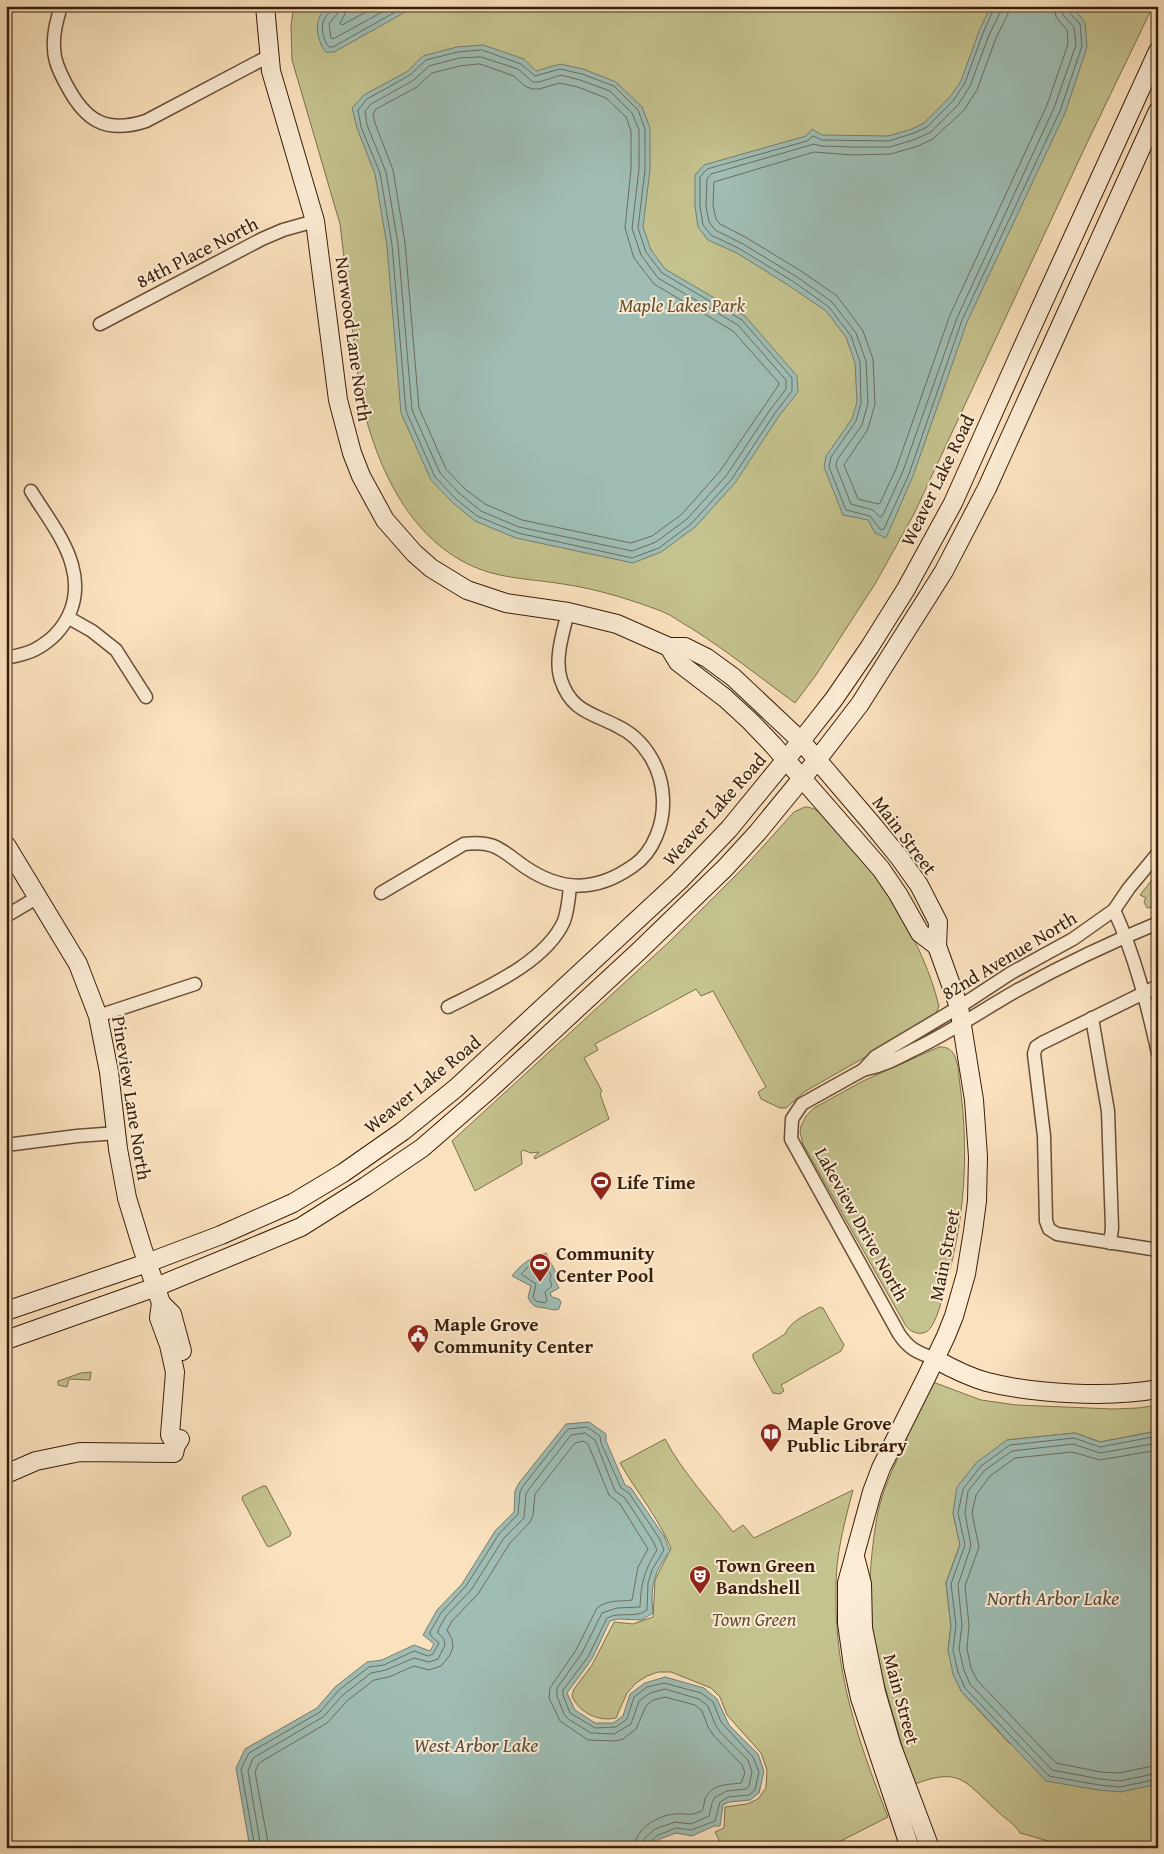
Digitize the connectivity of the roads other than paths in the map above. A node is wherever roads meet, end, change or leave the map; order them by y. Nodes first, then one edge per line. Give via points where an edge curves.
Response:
1 (60, 6) edge
2 (277, 6) edge
3 (266, 14) edge
4 (1158, 51) edge
5 (269, 56) junction
6 (1158, 111) edge
7 (315, 221) junction
8 (100, 324) dead end
9 (31, 491) dead end
10 (568, 612) junction
11 (69, 618) junction
12 (669, 647) junction
13 (6, 658) edge
14 (146, 697) dead end
15 (801, 742) junction
16 (817, 760) junction
17 (786, 761) junction
18 (802, 779) junction
19 (6, 845) edge
20 (1158, 853) edge
21 (570, 886) junction
22 (381, 893) dead end
23 (38, 896) junction
24 (1114, 910) junction
25 (6, 916) edge
26 (1158, 923) edge
27 (1126, 936) junction
28 (937, 946) junction
29 (195, 984) dead end
30 (1158, 986) edge
31 (1144, 992) junction
32 (448, 1007) dead end
33 (961, 1015) junction
34 (98, 1016) junction
35 (1092, 1018) junction
36 (1158, 1053) edge
37 (790, 1129) joint
38 (117, 1133) junction
39 (6, 1146) edge
40 (1110, 1243) junction
41 (1158, 1250) edge
42 (147, 1263) junction
43 (159, 1294) junction
44 (6, 1311) edge
45 (6, 1340) edge
46 (935, 1359) junction
47 (1158, 1389) edge
48 (6, 1474) edge
49 (855, 1557) junction
50 (910, 1848) edge
51 (930, 1848) edge

1 - 5 street via 54,34 58,69 74,100 99,123 116,127 146,120
2 - 3 street, Norwood Lane North
3 - 5 street, Norwood Lane North
4 - 15 street, Weaver Lake Road via 953,503 869,648
5 - 7 street, Norwood Lane North via 270,71
6 - 16 street via 987,488 944,571 860,704
7 - 8 street, 84th Place North via 262,239
7 - 10 street, Norwood Lane North via 338,400 352,453 385,520 414,554 467,590 506,603
9 - 11 street via 66,548 72,564 76,580
10 - 12 street, Norwood Lane North via 617,624
10 - 21 street via 558,658 560,679 570,697 585,712 634,737 656,766 663,788 659,830 638,862 620,875 598,884
11 - 13 street via 49,641 34,650
11 - 14 street via 116,650
12 - 15 street, Norwood Lane North via 685,647 734,677
12 - 17 street, Norwood Lane North via 678,662 750,721
15 - 16 street, Norwood Lane North
15 - 17 street, Weaver Lake Road
16 - 18 street
16 - 28 street, Main Street via 919,885 938,922
17 - 18 street, Norwood Lane North
17 - 42 street, Weaver Lake Road via 729,829 679,881 456,1088 404,1131 292,1203 222,1235
18 - 28 street, Main Street via 881,868 920,932
18 - 43 street via 726,868 541,1044 422,1148 300,1227
19 - 23 street, Pineview Lane North
20 - 24 street, 82nd Avenue North
21 - 22 street via 544,879 490,844 476,843 464,844
21 - 32 street via 565,919 558,932 529,962
23 - 25 street
23 - 34 street, Pineview Lane North via 78,964
24 - 27 street
24 - 33 street, 82nd Avenue North via 1073,939 1011,973
26 - 27 street, 82nd Avenue North
27 - 31 street
27 - 33 street, 82nd Avenue North
28 - 33 street, Main Street
29 - 34 street
30 - 31 street
31 - 35 street
31 - 36 street
33 - 37 street, 82nd Avenue North via 875,1057 864,1070 802,1104 792,1119
33 - 46 street, Main Street via 977,1128 977,1201 962,1291
34 - 38 street, Pineview Lane North
35 - 40 street via 1108,1111
35 - 40 street via 1036,1047 1034,1054 1044,1136 1046,1221 1049,1229 1057,1234
37 - 46 street, Lakeview Drive North via 791,1139 815,1185 899,1334 914,1351
38 - 39 street
38 - 42 street, Pineview Lane North via 127,1198
40 - 41 street
42 - 43 street, Pineview Lane North
42 - 44 street, Weaver Lake Road
43 - 45 street
43 - 48 street, Pineview Lane North via 159,1318 175,1372 170,1435 175,1449 80,1452 36,1461
46 - 47 street, Lakeview Drive North via 987,1382 1022,1388 1116,1394
46 - 49 street, Main Street via 881,1468
49 - 50 street, Main Street via 848,1583 847,1623 853,1666 860,1698
49 - 51 street, Main Street via 862,1584 863,1628 876,1692 892,1747

